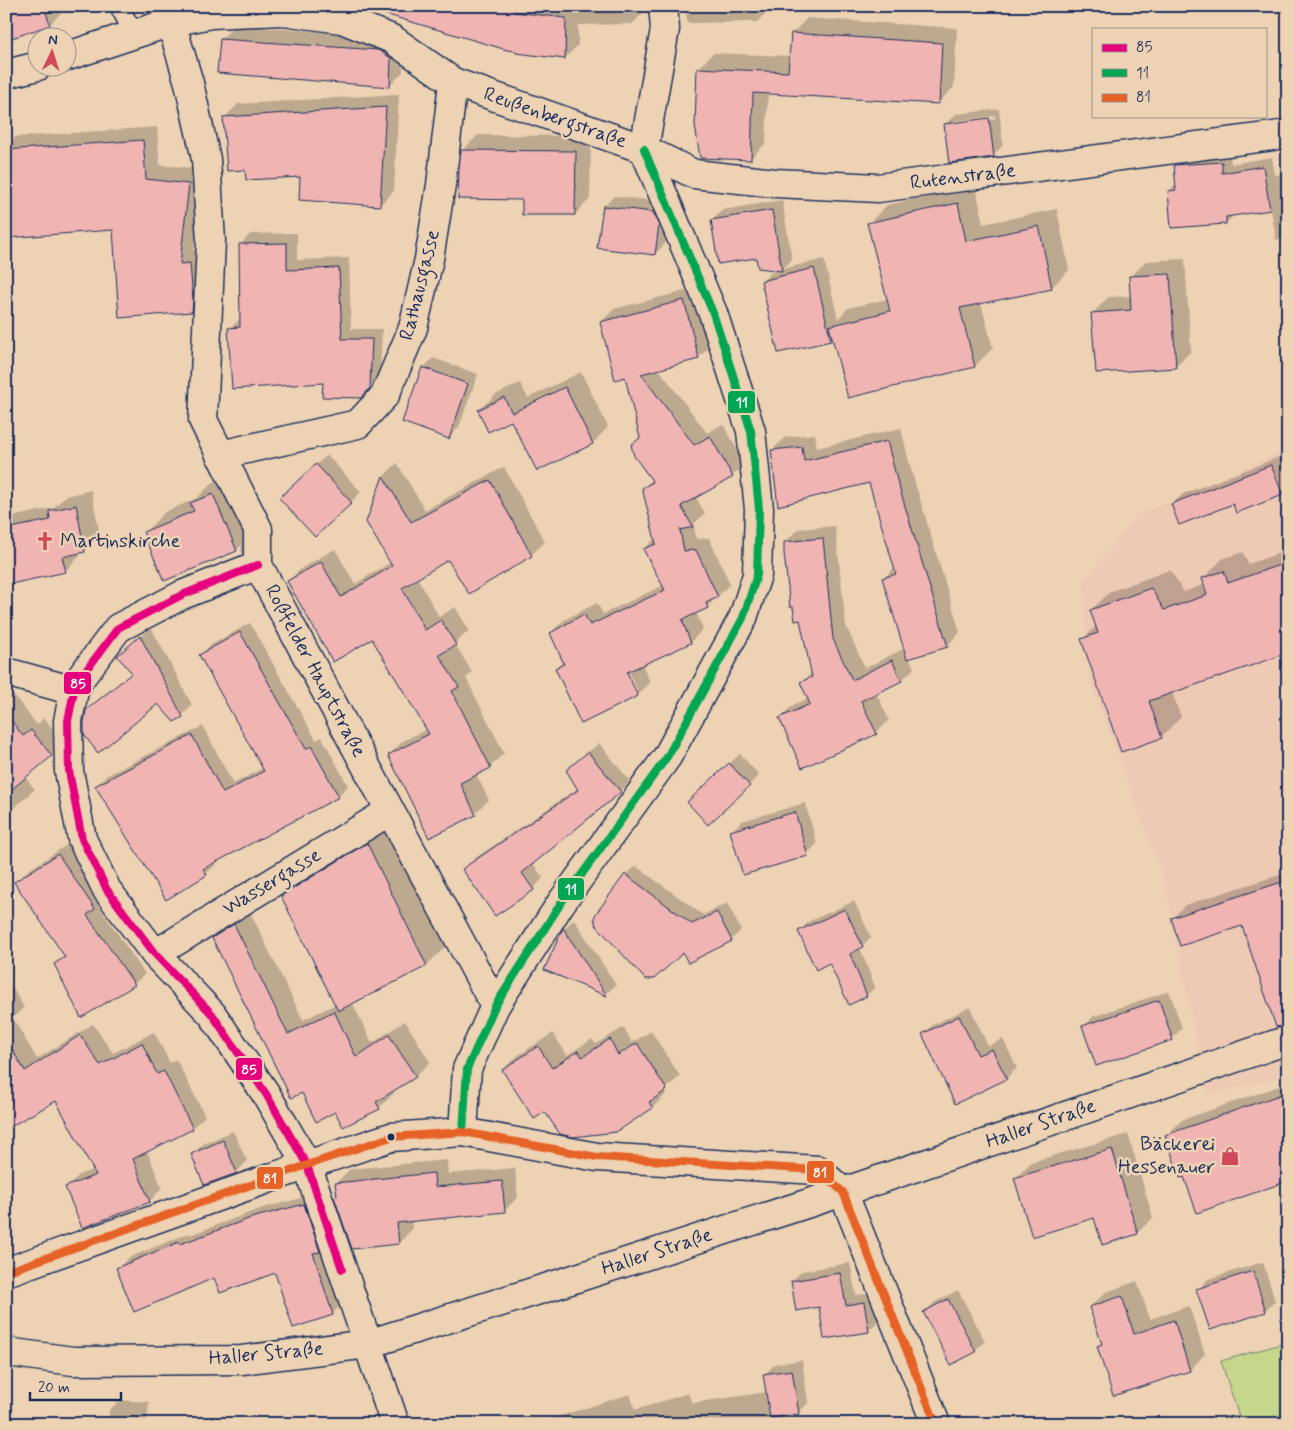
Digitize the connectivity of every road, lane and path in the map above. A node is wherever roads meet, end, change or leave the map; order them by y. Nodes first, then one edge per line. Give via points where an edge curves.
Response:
1 (119, 6) edge
2 (663, 6) edge
3 (171, 22) junction
4 (134, 34) junction
5 (78, 53) edge
6 (28, 68) edge
7 (6, 74) edge
8 (453, 82) junction
9 (1288, 134) edge
10 (644, 149) junction
11 (220, 455) junction
12 (258, 565) junction
13 (6, 672) edge
14 (74, 691) junction
15 (390, 810) junction
16 (155, 954) junction
17 (495, 1006) junction
18 (1288, 1040) edge
19 (463, 1132) junction
20 (307, 1165) junction
21 (843, 1192) junction
22 (6, 1272) edge
23 (368, 1344) junction
24 (6, 1352) edge
25 (396, 1424) edge
26 (936, 1424) edge

1 - 4 lane
2 - 10 street via 664,29
3 - 4 street, Reußenbergstraße
3 - 8 street, Reußenbergstraße via 211,14 282,11 342,19 392,39
3 - 11 street, Roßfelder Hauptstraße via 206,159 211,241 203,420
4 - 5 street, Reußenbergstraße
6 - 7 street
8 - 10 street, Reußenbergstraße
8 - 11 street, Rathausgasse via 429,258 413,328 385,395 358,424
9 - 10 street, Rutenstraße via 878,188 775,183 694,174
10 - 17 street, Reußenbergstraße via 713,313 751,431 759,509 757,575 743,618 667,757 561,903
11 - 12 street, Roßfelder Hauptstraße via 258,528
12 - 14 street via 182,595 118,628
12 - 15 street, Roßfelder Hauptstraße
13 - 14 street
14 - 16 street via 68,721 69,771 82,839 107,890
15 - 16 street, Wassergasse
15 - 17 street, Roßfelder Hauptstraße
16 - 20 street via 212,1014 266,1094
17 - 19 street, Reußenbergstraße via 467,1069
18 - 21 street, Haller Straße
19 - 20 street via 391,1137
19 - 21 street via 597,1157 818,1170
20 - 22 street
20 - 23 street
21 - 23 street, Haller Straße
21 - 26 street
23 - 24 street, Haller Straße via 242,1360 73,1361
23 - 25 street

